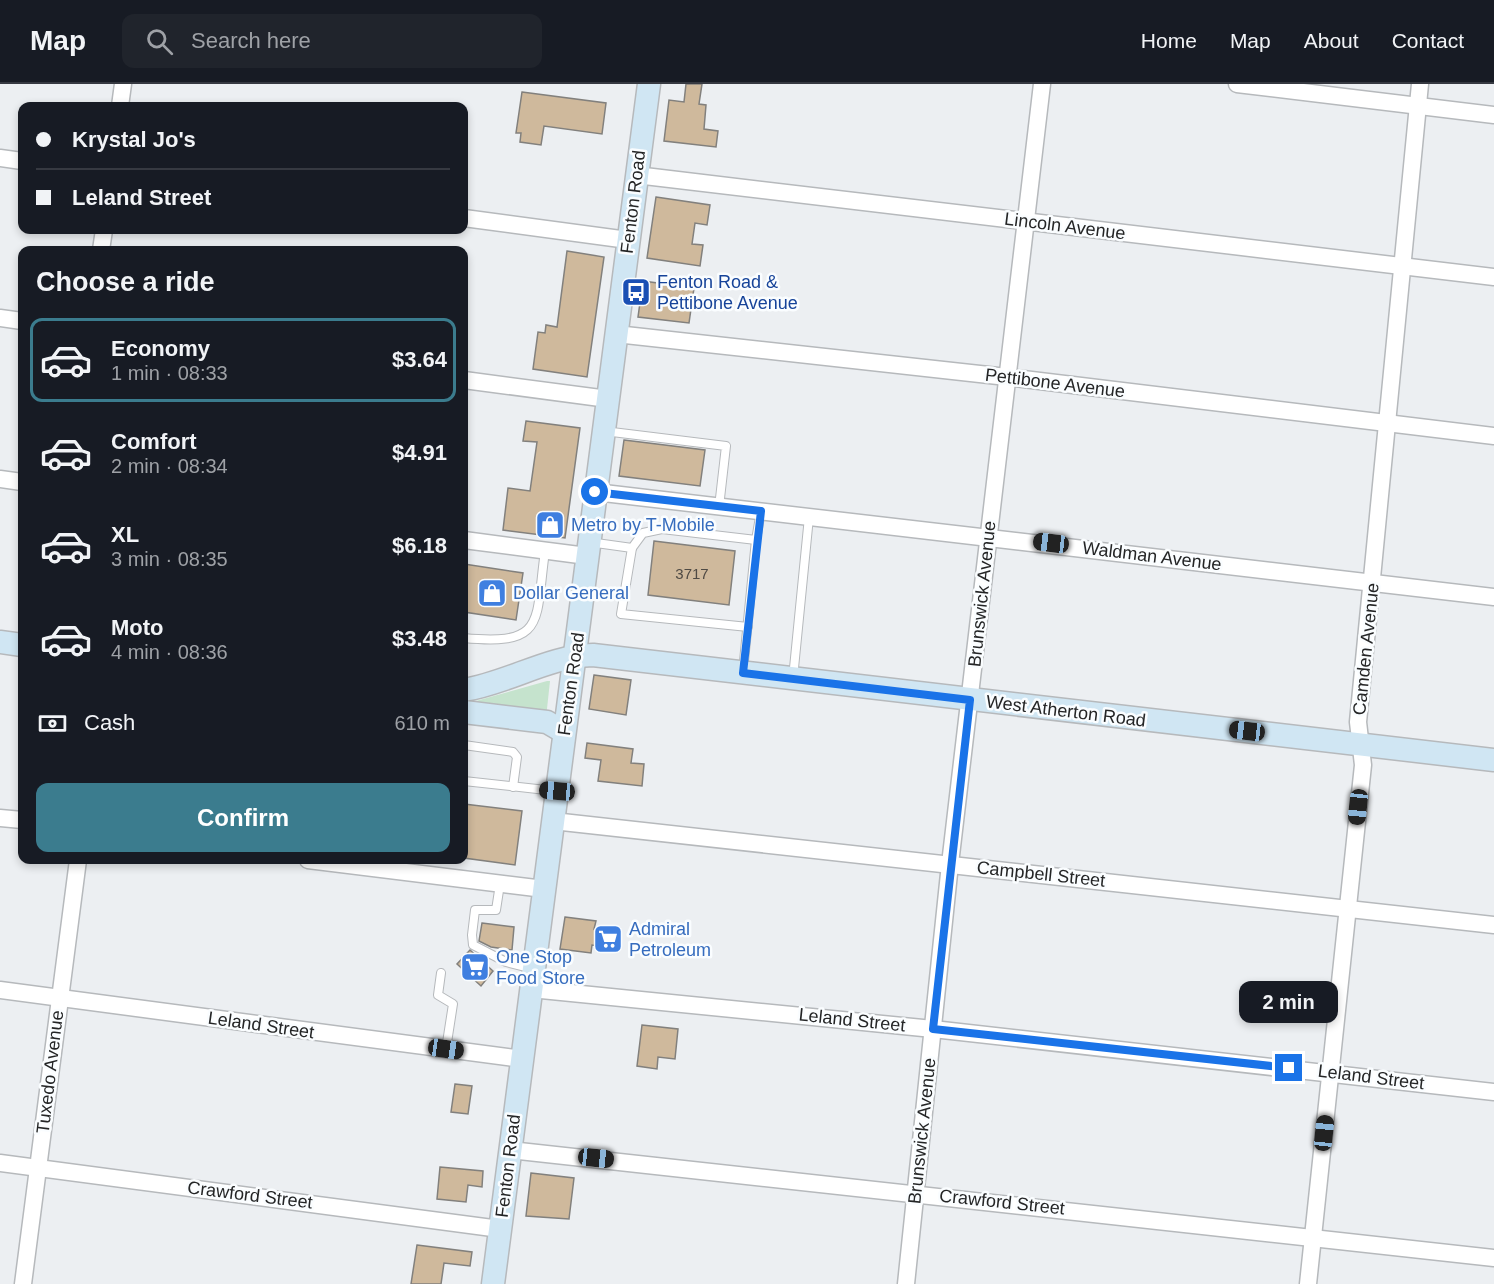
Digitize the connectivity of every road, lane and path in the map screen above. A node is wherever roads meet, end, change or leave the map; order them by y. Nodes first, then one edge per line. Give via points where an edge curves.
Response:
1 (123, 84) edge
2 (649, 84) edge
3 (1042, 84) edge
4 (1238, 84) edge
5 (1420, 84) edge
6 (121, 102) edge
7 (1419, 105) junction
8 (1494, 115) edge
9 (0, 158) edge
10 (18, 160) edge
11 (636, 175) junction
12 (468, 219) edge
13 (1026, 221) junction
14 (628, 240) junction
15 (1403, 266) junction
16 (1494, 277) edge
17 (0, 318) edge
18 (18, 320) edge
19 (616, 334) junction
20 (1006, 377) junction
21 (468, 381) edge
22 (608, 399) junction
23 (1388, 423) junction
24 (604, 430) junction
25 (1494, 436) edge
26 (0, 479) edge
27 (18, 481) edge
28 (595, 492) junction
29 (719, 507) junction
30 (761, 511) junction
31 (809, 516) junction
32 (988, 536) junction
33 (756, 540) junction
34 (468, 541) edge
35 (632, 548) junction
36 (588, 549) junction
37 (545, 551) junction
38 (1373, 582) junction
39 (1494, 597) edge
40 (748, 627) junction
41 (468, 638) edge
42 (0, 642) edge
43 (18, 644) edge
44 (575, 655) junction
45 (743, 673) junction
46 (793, 679) junction
47 (468, 689) edge
48 (970, 700) junction
49 (468, 712) edge
50 (564, 732) junction
51 (1362, 744) junction
52 (468, 746) edge
53 (1494, 760) edge
54 (468, 781) edge
55 (513, 787) junction
56 (557, 791) junction
57 (0, 818) edge
58 (18, 820) edge
59 (553, 821) junction
60 (77, 864) edge
61 (367, 864) edge
62 (950, 864) junction
63 (411, 867) edge
64 (500, 884) junction
65 (544, 889) junction
66 (1348, 907) junction
67 (1494, 925) edge
68 (441, 973) dead end
69 (532, 979) junction
70 (0, 990) edge
71 (60, 998) junction
72 (933, 1029) junction
73 (446, 1049) junction
74 (522, 1059) junction
75 (1330, 1072) junction
76 (1494, 1092) edge
77 (510, 1150) junction
78 (0, 1163) edge
79 (38, 1168) junction
80 (916, 1193) junction
81 (500, 1229) junction
82 (1313, 1237) junction
83 (1494, 1258) edge
84 (23, 1284) edge
85 (493, 1284) edge
86 (906, 1284) edge
87 (1308, 1284) edge

1 - 6 street
2 - 11 street, Fenton Road
3 - 13 street, Brunswick Avenue
4 - 7 street
5 - 7 street, Camden Avenue
7 - 8 street
7 - 15 street, Camden Avenue
9 - 10 street
11 - 13 street, Lincoln Avenue
11 - 14 street, Fenton Road
12 - 14 street
13 - 15 street, Lincoln Avenue
13 - 20 street, Brunswick Avenue
14 - 19 street, Fenton Road
15 - 16 street, Lincoln Avenue
15 - 23 street, Camden Avenue
17 - 18 street
19 - 20 street, Pettibone Avenue
19 - 22 street, Fenton Road
20 - 23 street, Pettibone Avenue
20 - 32 street, Brunswick Avenue
21 - 22 street
22 - 24 street, Fenton Road
23 - 25 street, Pettibone Avenue
23 - 38 street, Camden Avenue
24 - 28 street, Fenton Road
24 - 29 lane via 726,446
26 - 27 street
28 - 29 street, Waldman Avenue
28 - 36 street, Fenton Road
29 - 30 street, Waldman Avenue
30 - 31 street, Waldman Avenue
30 - 33 lane
31 - 32 street, Waldman Avenue
31 - 46 lane
32 - 38 street, Waldman Avenue
32 - 48 street, Brunswick Avenue
33 - 35 lane via 662,530 643,533
33 - 40 lane
34 - 37 street
35 - 36 lane
35 - 40 lane via 621,614
36 - 37 street
36 - 44 street, Fenton Road
37 - 41 lane via 532,627 517,638
38 - 39 street, Waldman Avenue
38 - 51 street, Camden Avenue via 1358,722
40 - 45 lane
42 - 43 street
44 - 45 street, West Atherton Road
44 - 47 street, West Atherton Road
44 - 50 street, Fenton Road
45 - 46 street, West Atherton Road
46 - 48 street, West Atherton Road
48 - 51 street, West Atherton Road
48 - 62 street, Brunswick Avenue
49 - 50 street via 547,722
50 - 56 street, Fenton Road
51 - 53 street, West Atherton Road
51 - 66 street, Camden Avenue
52 - 55 lane via 513,752 517,757
54 - 55 lane
55 - 56 lane
56 - 59 street, Fenton Road
57 - 58 street
59 - 62 street, Campbell Street
59 - 65 street, Fenton Road
60 - 71 street, Tuxedo Avenue
61 - 63 street
62 - 66 street, Campbell Street
62 - 72 street, Brunswick Avenue
63 - 64 street
64 - 65 street
64 - 69 lane via 496,910 475,910 474,945
65 - 69 street, Fenton Road
66 - 67 street, Campbell Street
66 - 75 street, Camden Avenue
68 - 73 lane via 438,995 453,1004
69 - 72 street, Leland Street
69 - 74 street, Fenton Road
70 - 71 street, Leland Street
71 - 73 street, Leland Street
71 - 79 street, Tuxedo Avenue
72 - 75 street, Leland Street
72 - 80 street, Brunswick Avenue
73 - 74 street, Leland Street
74 - 77 street, Fenton Road
75 - 76 street, Leland Street
75 - 82 street, Camden Avenue
77 - 80 street, Crawford Street
77 - 81 street, Fenton Road
78 - 79 street, Crawford Street
79 - 81 street, Crawford Street
79 - 84 street, Tuxedo Avenue
80 - 82 street, Crawford Street
80 - 86 street, Brunswick Avenue
81 - 85 street, Fenton Road
82 - 83 street, Crawford Street
82 - 87 street, Camden Avenue

